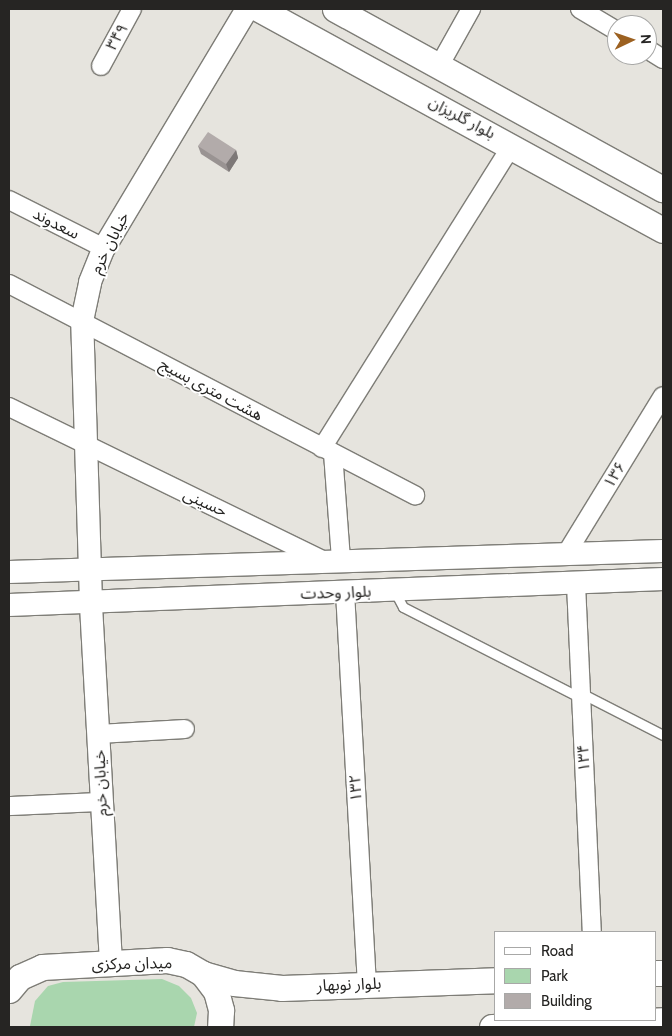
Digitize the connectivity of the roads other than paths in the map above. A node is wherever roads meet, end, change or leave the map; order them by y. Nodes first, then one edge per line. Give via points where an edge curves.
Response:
1 (132, 9) edge
2 (247, 9) edge
3 (259, 9) edge
4 (335, 9) edge
5 (471, 9) edge
6 (580, 9) edge
7 (607, 21) edge
8 (101, 66) dead end
9 (438, 68) junction
10 (512, 145) junction
11 (663, 189) edge
12 (9, 200) edge
13 (663, 230) edge
14 (104, 248) junction
15 (9, 284) edge
16 (82, 321) junction
17 (663, 396) edge
18 (9, 408) edge
19 (86, 446) junction
20 (328, 451) junction
21 (415, 495) dead end
22 (663, 551) edge
23 (566, 554) junction
24 (332, 560) junction
25 (90, 569) junction
26 (9, 572) edge
27 (663, 579) edge
28 (576, 584) junction
29 (394, 590) junction
30 (346, 592) junction
31 (91, 602) junction
32 (9, 605) edge
33 (581, 696) junction
34 (185, 729) dead end
35 (99, 734) junction
36 (663, 735) edge
37 (101, 802) junction
38 (9, 806) edge
39 (592, 931) edge
40 (111, 963) junction
41 (203, 974) junction
42 (494, 980) edge
43 (367, 984) junction
44 (10, 987) edge
45 (649, 1021) edge
46 (595, 1025) edge
47 (220, 1027) edge
48 (492, 1027) edge

1 - 8 street, ۳۴۹
2 - 14 street, خیابان خرم
3 - 10 main road, بلوار گلریزان
4 - 9 main road, بلوار گلریزان
5 - 9 street
6 - 7 street
9 - 11 main road, بلوار گلریزان
10 - 13 main road, بلوار گلریزان
10 - 20 street
12 - 14 street, سعدوند
14 - 16 street, خیابان خرم via 90,282
15 - 16 street, هشت متری بسیج
16 - 19 street, خیابان خرم
16 - 20 street, هشت متری بسیج
17 - 23 street, ۱۳۶
18 - 19 street, حسینی
19 - 24 street, حسینی
19 - 25 street, خیابان خرم
20 - 21 street, هشت متری بسیج
20 - 24 street
22 - 23 street, بلوار وحدت
23 - 24 street, بلوار وحدت
24 - 25 street, بلوار وحدت
25 - 26 street, بلوار وحدت
25 - 31 street, خیابان خرم
27 - 28 street, بلوار وحدت
28 - 29 street, بلوار وحدت
28 - 33 street, ۱۳۴
29 - 30 street, بلوار وحدت
29 - 33 lane via 403,607
30 - 31 street, بلوار وحدت
30 - 43 street, ۱۳۲
31 - 32 street, بلوار وحدت
31 - 35 street, خیابان خرم
33 - 36 lane
33 - 39 street, ۱۳۴
34 - 35 street
35 - 37 street, خیابان خرم
37 - 38 street
37 - 40 street, خیابان خرم
40 - 41 main road, میدان مرکزی via 166,960 186,964
40 - 44 main road, میدان مرکزی via 42,966 20,977
41 - 43 main road, بلوار نوبهار via 234,983 282,988
41 - 47 main road, میدان مرکزی via 216,991 222,1010
42 - 43 main road, بلوار نوبهار
45 - 46 main road
46 - 48 main road

